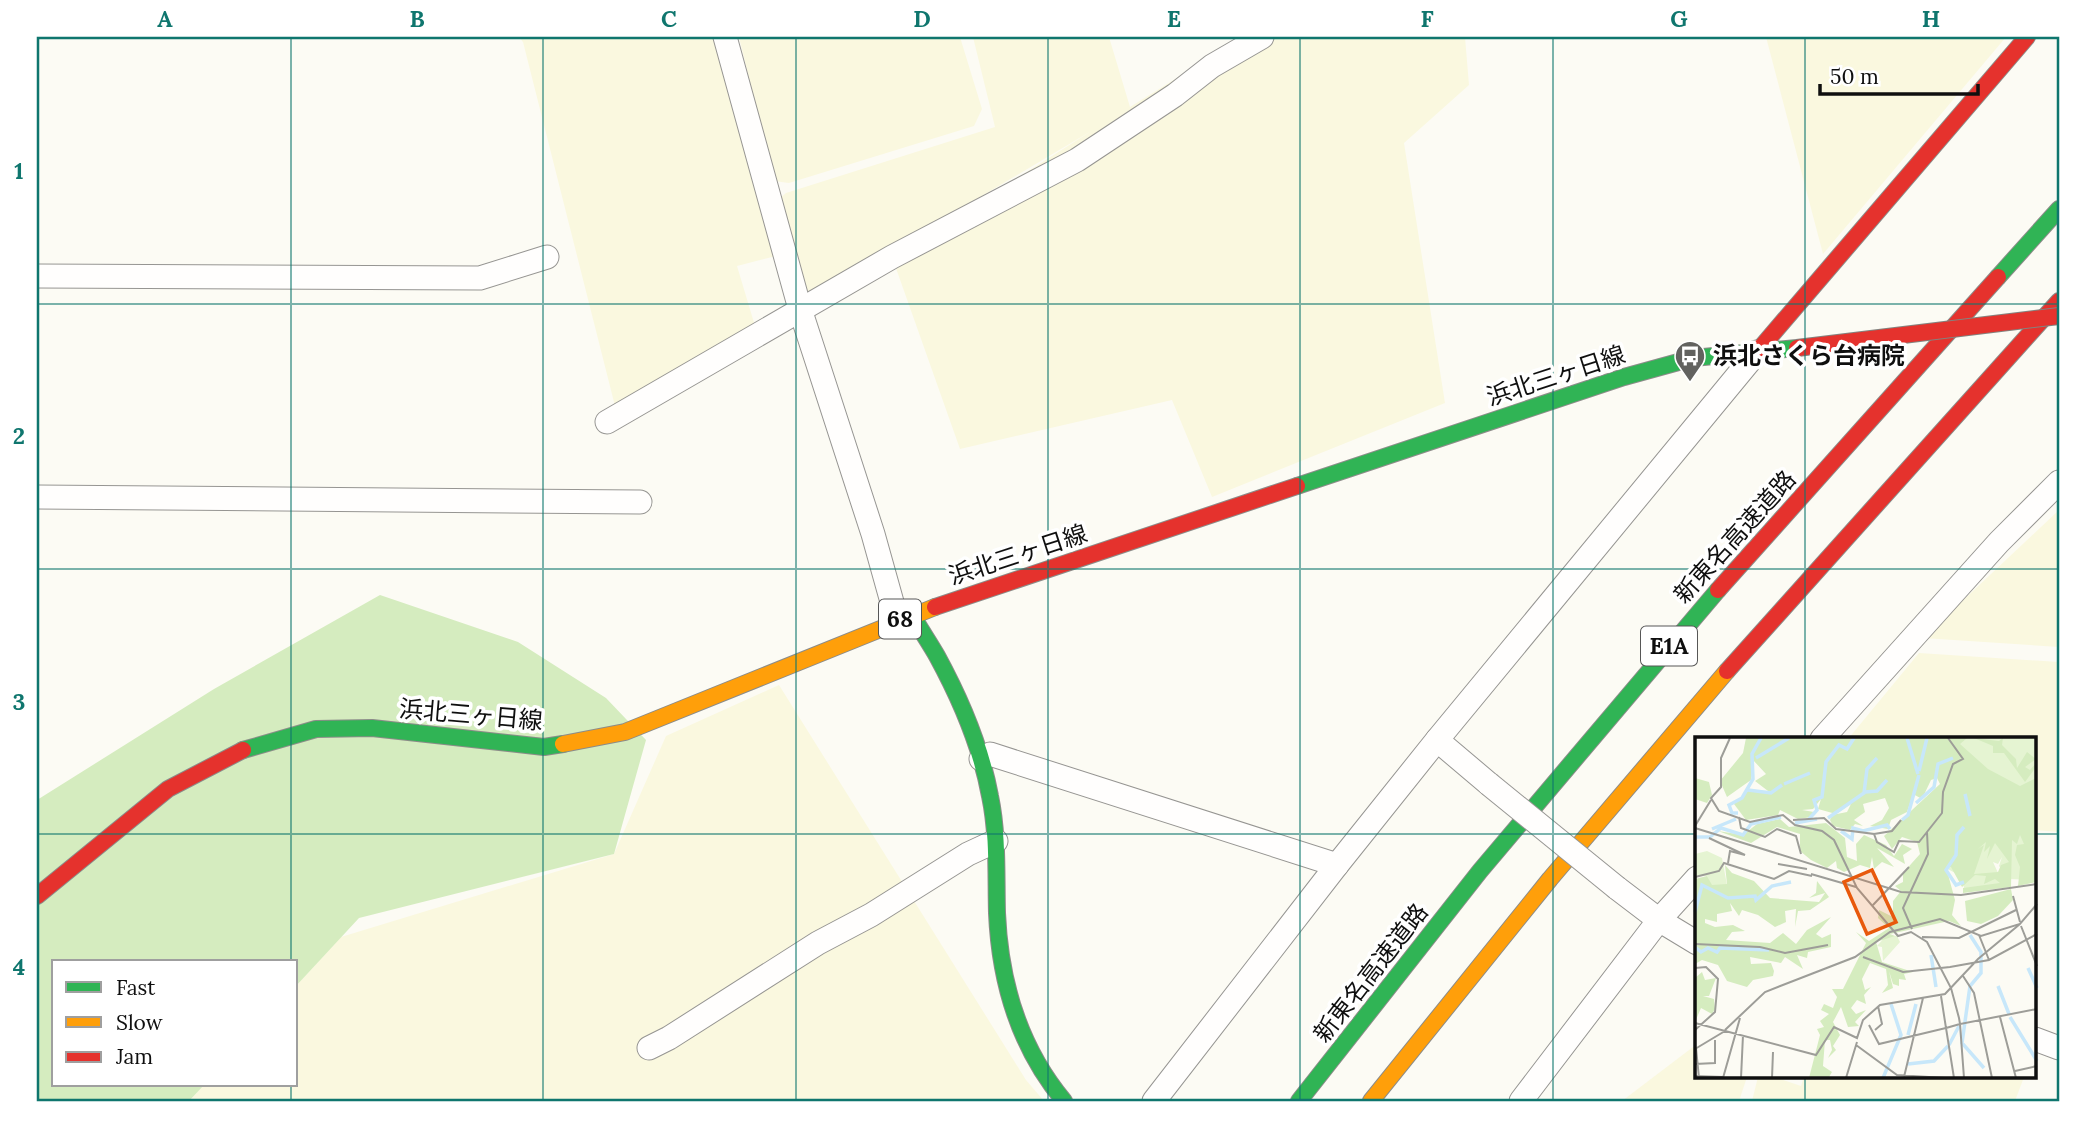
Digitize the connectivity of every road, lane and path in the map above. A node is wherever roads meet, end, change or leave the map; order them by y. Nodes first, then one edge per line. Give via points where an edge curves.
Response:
1 (725, 37) edge
2 (1262, 37) edge
3 (2027, 37) edge
4 (2056, 212) edge
5 (547, 257) dead end
6 (37, 276) edge
7 (2059, 301) edge
8 (800, 309) junction
9 (2059, 316) edge
10 (1757, 352) junction
11 (607, 422) dead end
12 (2059, 482) edge
13 (37, 497) edge
14 (640, 502) dead end
15 (904, 618) junction
16 (1824, 737) edge
17 (1437, 740) junction
18 (981, 759) junction
19 (996, 841) junction
20 (1337, 865) junction
21 (1695, 880) edge
22 (37, 896) edge
23 (1659, 920) junction
24 (1695, 942) edge
25 (2036, 1039) edge
26 (649, 1048) dead end
27 (2059, 1048) edge
28 (1064, 1101) edge
29 (1154, 1101) edge
30 (1299, 1101) edge
31 (1371, 1101) edge
32 (1521, 1101) edge

1 - 8 street
2 - 8 street via 1212,66 1077,160
3 - 10 main road
4 - 30 main road, 新東名高速道路 / E1A via 1716,591 1503,842
5 - 6 street via 480,278
7 - 31 main road, E1A via 1768,623 1550,879
8 - 11 street
8 - 15 street
9 - 10 main road, 浜北三ヶ日線 / 68, bridge
10 - 15 main road, 浜北三ヶ日線 / 68 via 1693,358 1624,377
10 - 17 street
12 - 16 street
13 - 14 street
15 - 18 main road via 937,656
15 - 22 main road, 浜北三ヶ日線 / 68 via 625,732 544,747 372,728 316,729 237,751 169,789
17 - 20 street
17 - 23 street, bridge
18 - 19 main road
18 - 20 street via 990,754
19 - 26 street via 818,943
19 - 28 main road via 998,934 1007,991 1025,1044
20 - 29 street
21 - 23 street
23 - 24 street
23 - 32 street
25 - 27 street

